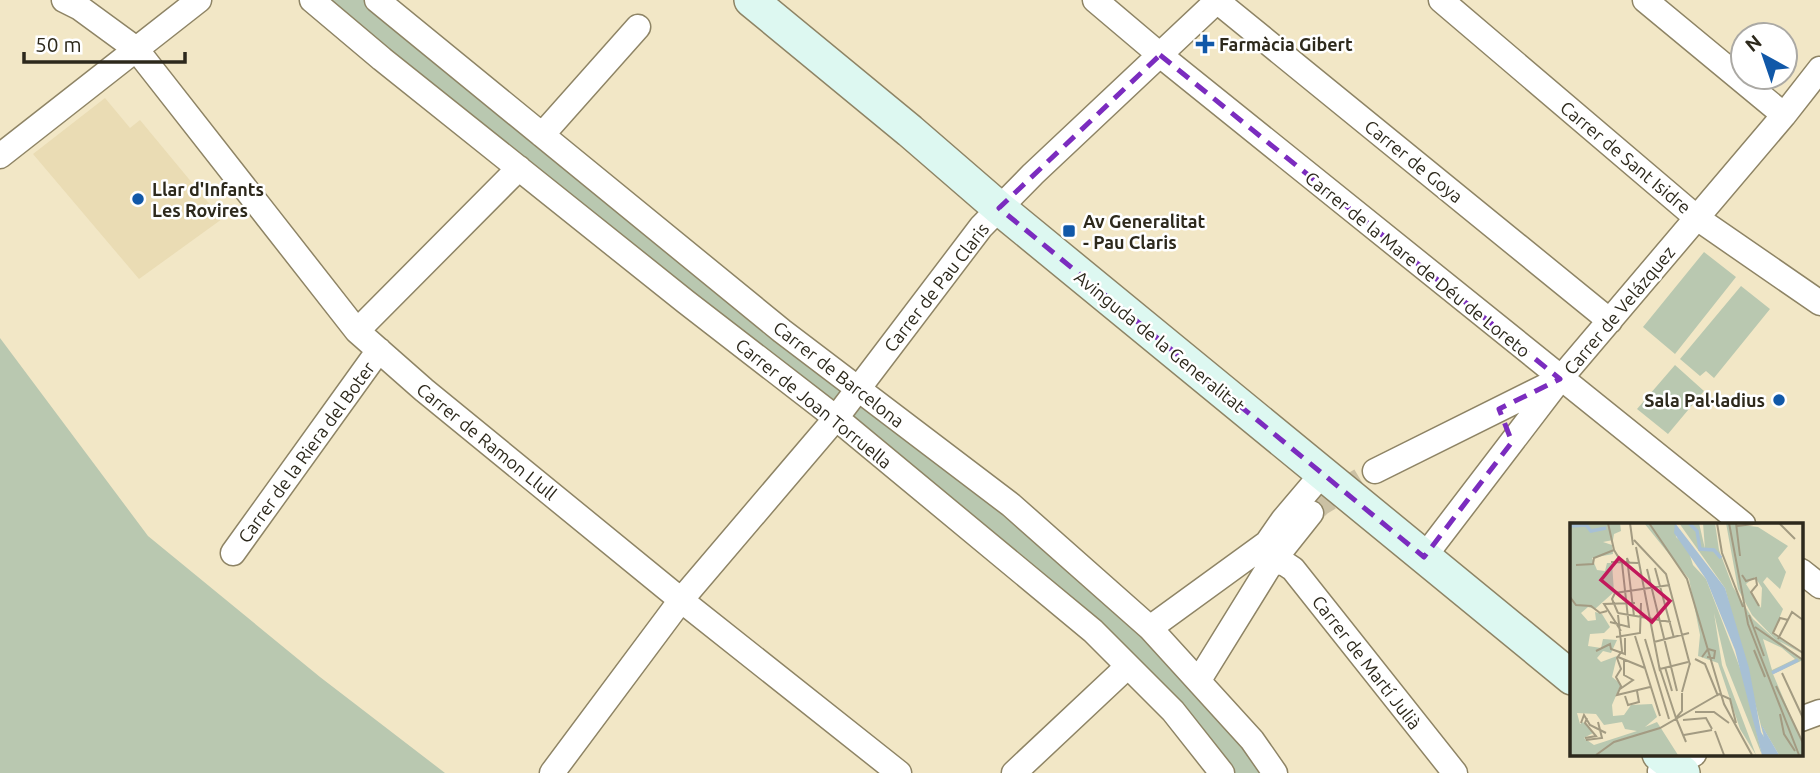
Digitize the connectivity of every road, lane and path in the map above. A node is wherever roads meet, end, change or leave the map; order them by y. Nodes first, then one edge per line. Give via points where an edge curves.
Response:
1 (64, 0) edge
2 (199, 0) edge
3 (312, 0) edge
4 (377, 0) edge
5 (751, 0) edge
6 (1095, 0) edge
7 (1441, 0) edge
8 (1644, 0) edge
9 (1218, 1) edge
10 (638, 27) dead end
11 (136, 49) junction
12 (1160, 55) junction
13 (1820, 69) edge
14 (1784, 115) junction
15 (542, 135) junction
16 (0, 156) edge
17 (515, 172) junction
18 (999, 208) junction
19 (1697, 218) junction
20 (1820, 303) edge
21 (1610, 321) junction
22 (357, 331) junction
23 (379, 350) junction
24 (1560, 379) junction
25 (857, 390) junction
26 (1491, 413) junction
27 (836, 418) junction
28 (1513, 442) junction
29 (1374, 471) tunnel mouth
30 (1322, 474) junction
31 (1311, 513) tunnel mouth
32 (1742, 523) edge
33 (233, 553) dead end
34 (1424, 557) junction
35 (1272, 562) junction
36 (1802, 572) edge
37 (1820, 586) edge
38 (681, 600) junction
39 (1150, 628) junction
40 (1128, 666) junction
41 (1570, 676) edge
42 (1199, 680) junction
43 (1820, 712) edge
44 (1802, 719) edge
45 (551, 773) edge
46 (899, 773) edge
47 (1014, 773) edge
48 (1222, 773) edge
49 (1275, 773) edge
50 (1455, 773) edge

1 - 11 street, Carrer de Ramon Llull
2 - 11 street
3 - 17 street, Carrer de Joan Torruella
4 - 15 street, Carrer de Barcelona
5 - 18 main road, Avinguda de la Generalitat
6 - 12 street, Carrer de la Mare de Déu de Loreto
7 - 19 street, Carrer de Sant Isidre
8 - 14 street
9 - 12 street, Carrer de Pau Claris
9 - 21 street, Carrer de Goya
10 - 15 street
11 - 16 street
11 - 22 street, Carrer de Ramon Llull
12 - 18 street, Carrer de Pau Claris
12 - 24 street, Carrer de la Mare de Déu de Loreto
13 - 14 street, Carrer de Velázquez
14 - 19 street, Carrer de Velázquez
15 - 25 street, Carrer de Barcelona
17 - 22 street
17 - 27 street, Carrer de Joan Torruella
18 - 25 street, Carrer de Pau Claris
18 - 30 main road, Avinguda de la Generalitat
19 - 20 street, Carrer de Sant Isidre
19 - 21 street, Carrer de Velázquez
21 - 24 street, Carrer de Velázquez
22 - 23 street, Carrer de Ramon Llull
23 - 33 street, Carrer de la Riera del Boter
23 - 38 street, Carrer de Ramon Llull
24 - 26 street
24 - 28 street, Carrer de Velázquez
24 - 32 street, Carrer de la Mare de Déu de Loreto
25 - 27 street, Carrer de Pau Claris
25 - 39 street, Carrer de Barcelona via 1011,505
26 - 28 street via 1504,419
26 - 29 street
27 - 38 street, Carrer de Pau Claris
27 - 40 street, Carrer de Joan Torruella via 1093,631
28 - 34 street, Carrer de Velázquez
30 - 34 main road, Avinguda de la Generalitat
30 - 39 street via 1267,543
31 - 35 street
34 - 41 main road, Avinguda de la Generalitat
35 - 42 street
35 - 50 street, Carrer de Martí Julià via 1293,569
36 - 37 street
38 - 45 street, Carrer de Pau Claris
38 - 46 street, Carrer de Ramon Llull
39 - 42 street, Carrer de Barcelona
40 - 47 street
40 - 48 street, Carrer de Joan Torruella via 1173,711
42 - 49 street, Carrer de Barcelona
43 - 44 street

